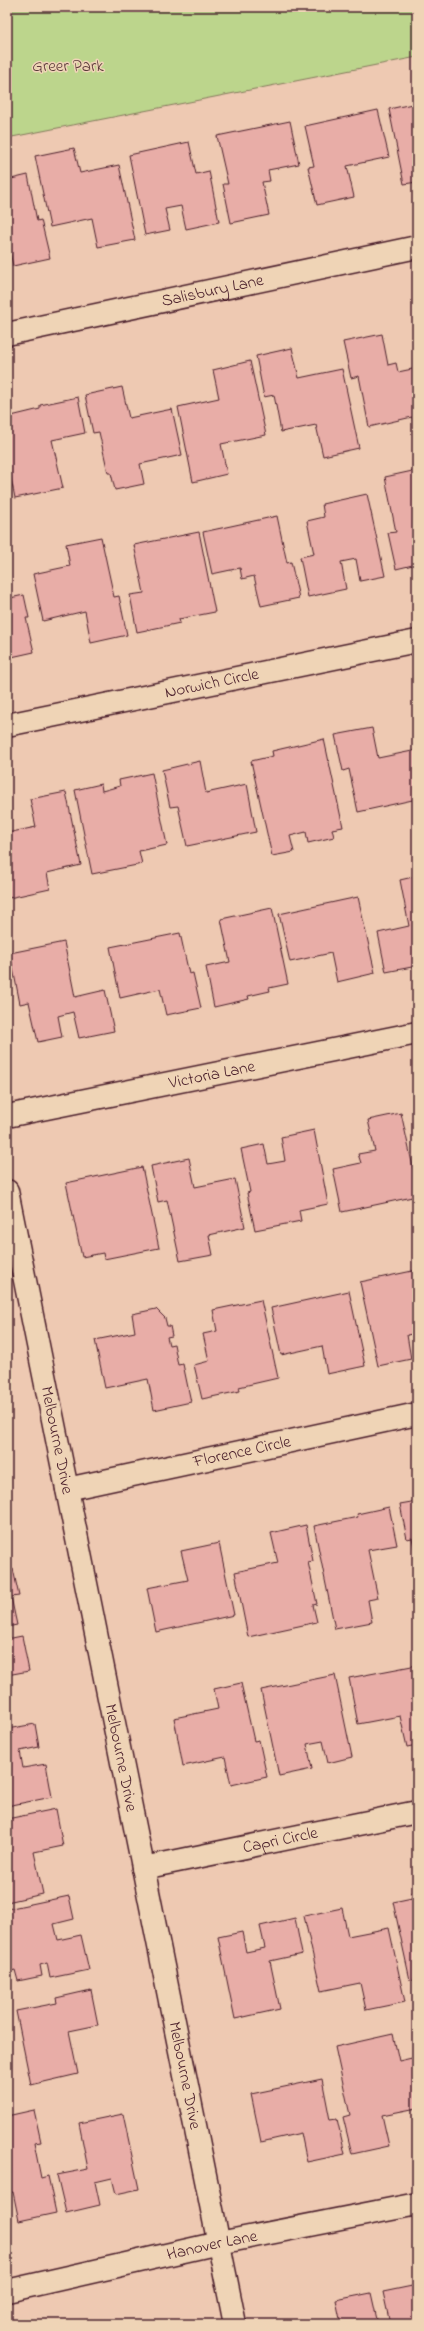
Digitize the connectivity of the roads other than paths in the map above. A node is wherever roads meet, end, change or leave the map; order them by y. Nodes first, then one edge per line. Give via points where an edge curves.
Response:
1 (417, 247) edge
2 (7, 334) edge
3 (417, 641) edge
4 (7, 725) edge
5 (417, 1033) edge
6 (7, 1116) edge
7 (7, 1191) edge
8 (417, 1414) edge
9 (67, 1489) junction
10 (417, 1812) edge
11 (143, 1868) junction
12 (417, 2204) edge
13 (219, 2243) junction
14 (7, 2290) edge
15 (235, 2324) edge

1 - 2 street, Salisbury Lane
3 - 4 street, Norwich Circle
5 - 6 street, Victoria Lane
7 - 9 street, Melbourne Drive
8 - 9 street, Florence Circle
9 - 11 street, Melbourne Drive
10 - 11 street, Capri Circle
11 - 13 street, Melbourne Drive
12 - 13 street, Hanover Lane
13 - 14 street, Hanover Lane
13 - 15 street, Melbourne Drive

